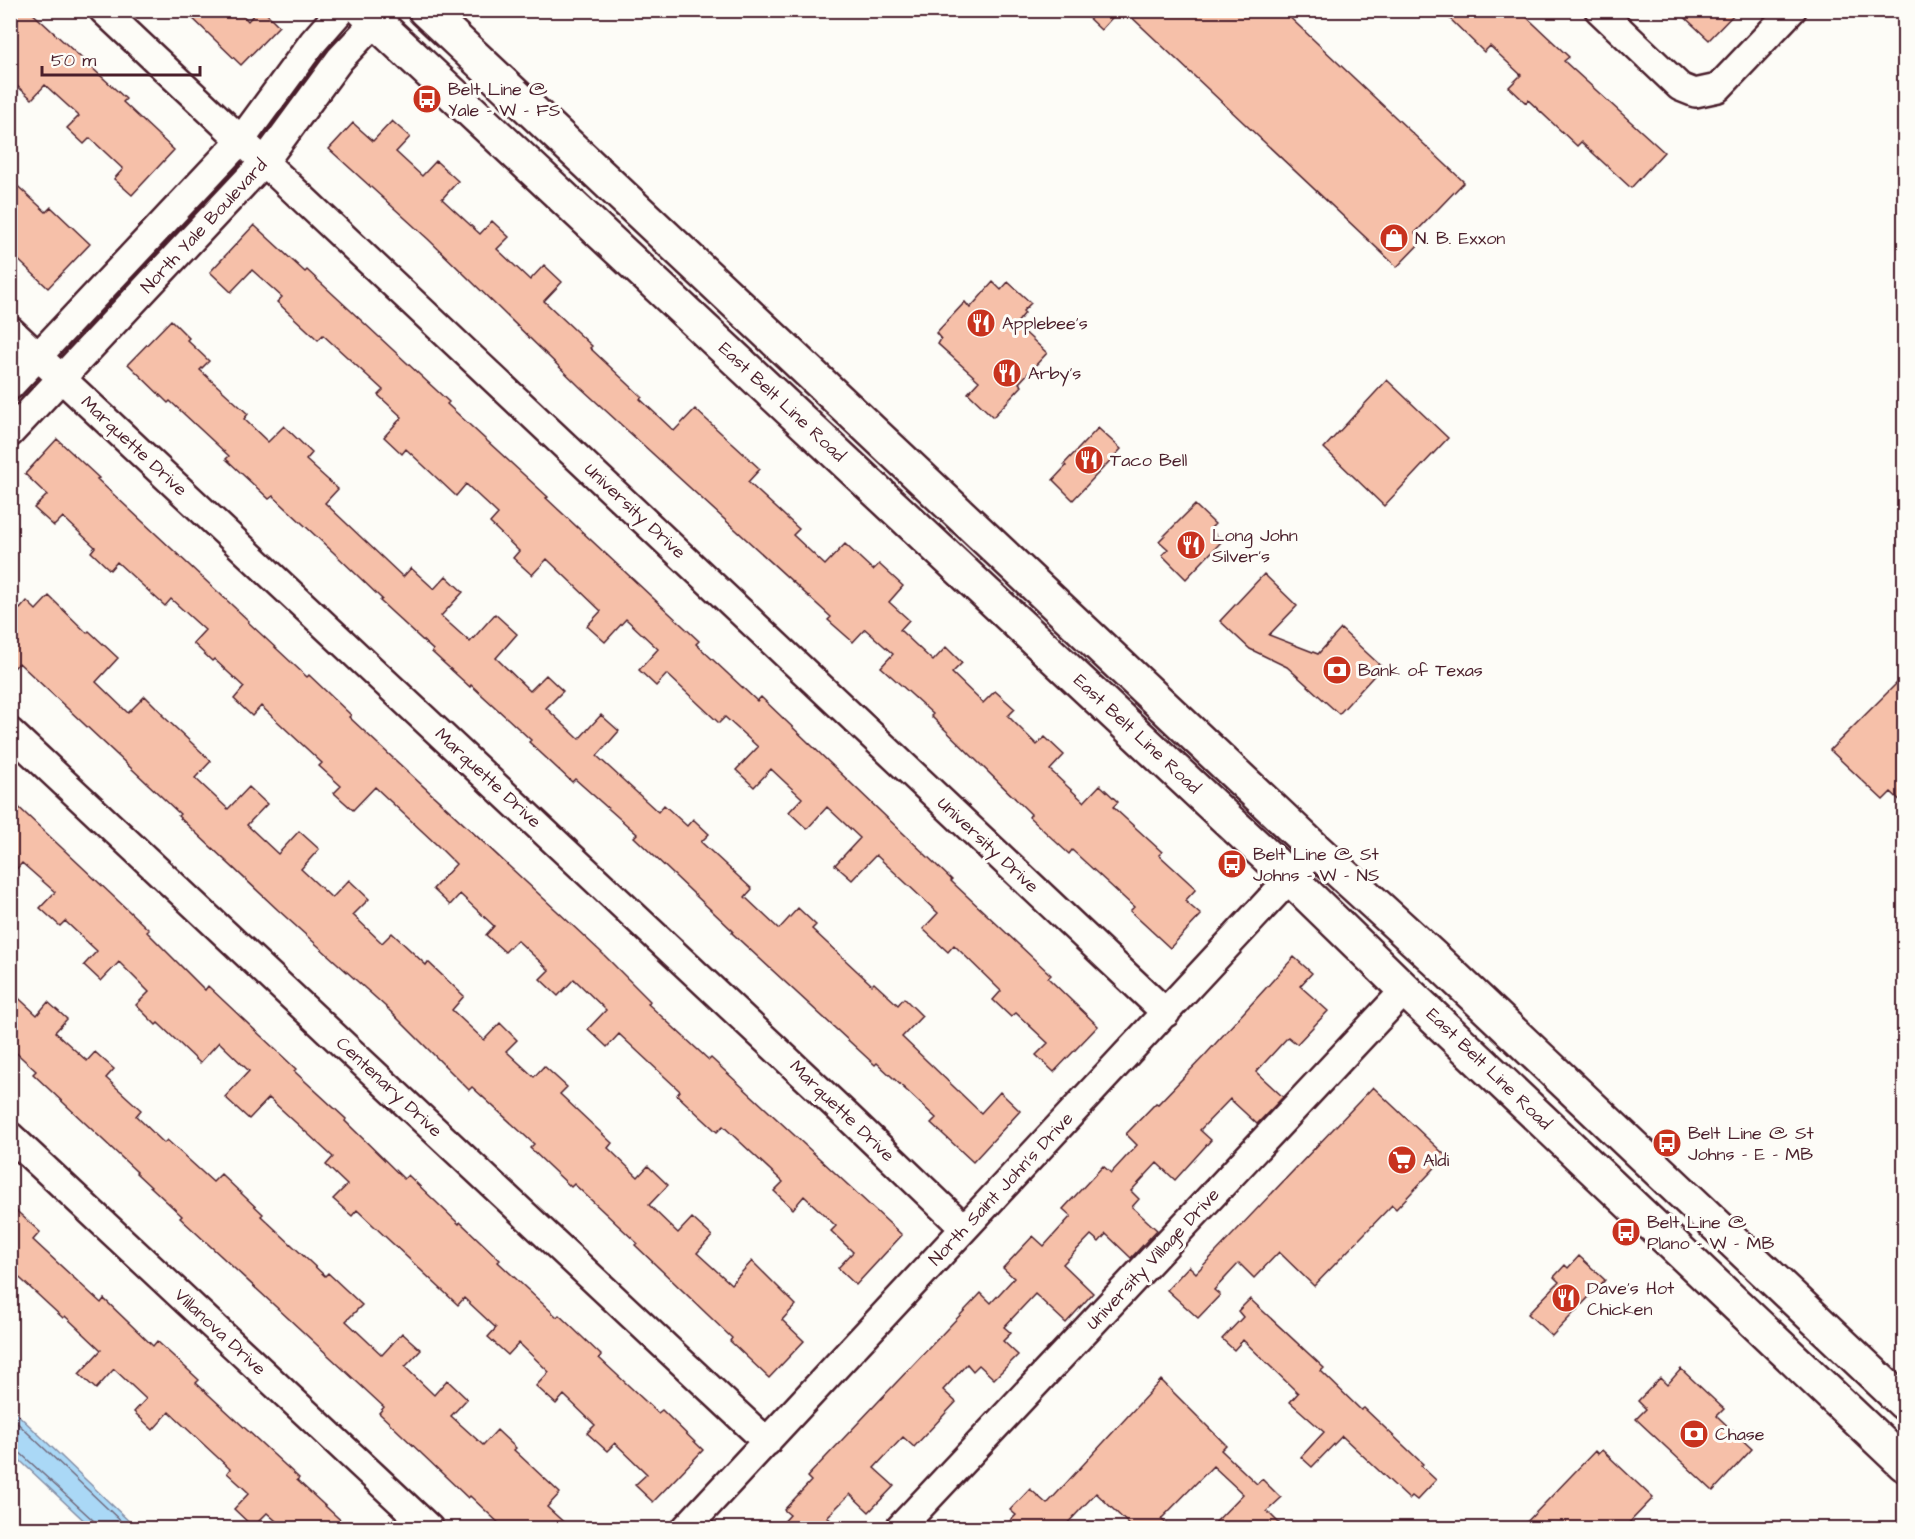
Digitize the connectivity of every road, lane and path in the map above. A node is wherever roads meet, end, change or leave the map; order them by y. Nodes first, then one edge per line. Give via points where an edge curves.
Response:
1 (103, 10) edge
2 (341, 10) edge
3 (425, 10) edge
4 (1599, 10) edge
5 (1792, 10) edge
6 (375, 14) edge
7 (241, 140) junction
8 (265, 161) junction
9 (10, 330) edge
10 (38, 356) junction
11 (796, 360) junction
12 (62, 378) junction
13 (10, 386) edge
14 (768, 390) junction
15 (10, 433) edge
16 (10, 732) edge
17 (1316, 850) junction
18 (1290, 878) junction
19 (1405, 990) junction
20 (1166, 1013) junction
21 (10, 1136) edge
22 (964, 1228) junction
23 (1905, 1403) edge
24 (1892, 1436) edge
25 (767, 1442) junction
26 (1905, 1464) edge
27 (429, 1528) edge
28 (687, 1528) edge
29 (900, 1528) edge

1 - 7 street, University Drive
2 - 7 street, North Yale Boulevard
3 - 11 main road
4 - 5 street via 1680,87 1695,93 1718,88
6 - 8 street, North Yale Boulevard
6 - 14 main road, East Belt Line Road
7 - 8 street, University Drive
7 - 10 street, North Yale Boulevard
8 - 12 street, North Yale Boulevard
8 - 20 street, University Drive
9 - 10 street, Marquette Drive
10 - 12 street, Marquette Drive
10 - 13 street, North Yale Boulevard
11 - 14 main road
11 - 17 main road
12 - 15 street, North Yale Boulevard
12 - 22 street, Marquette Drive
14 - 18 main road, East Belt Line Road
16 - 25 street, Centenary Drive
17 - 18 street, North Saint John's Drive
17 - 23 main road
18 - 19 main road, East Belt Line Road
18 - 20 street, North Saint John's Drive
19 - 24 main road, East Belt Line Road
19 - 29 street, University Village Drive
20 - 22 street, North Saint John's Drive
21 - 27 street, Villanova Drive
22 - 25 street, North Saint John's Drive
24 - 26 main road, East Belt Line Road
25 - 28 street, North Saint John's Drive

